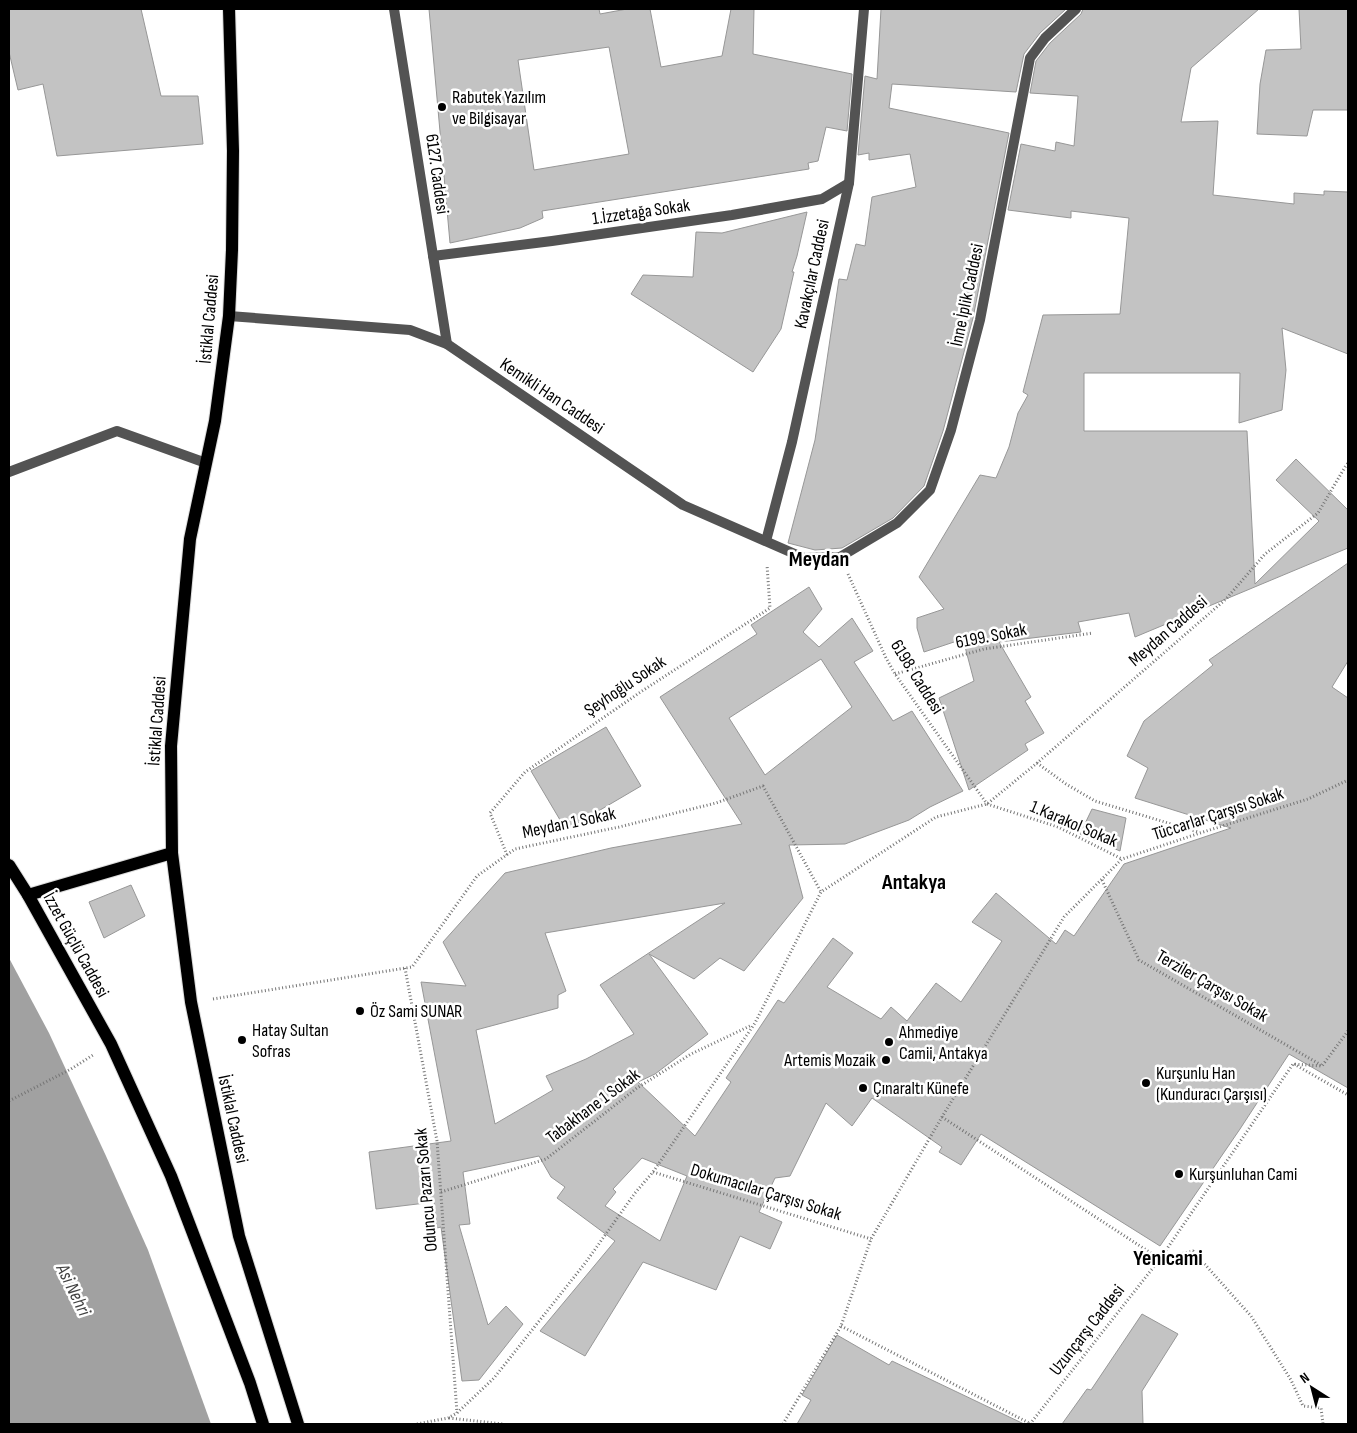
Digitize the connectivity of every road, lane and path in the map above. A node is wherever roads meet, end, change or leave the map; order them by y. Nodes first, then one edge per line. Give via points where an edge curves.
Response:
1 (229, 9) edge
2 (394, 9) edge
3 (864, 9) edge
4 (1076, 9) edge
5 (849, 183) junction
6 (433, 256) junction
7 (229, 316) junction
8 (447, 344) junction
9 (1348, 463) edge
10 (206, 464) junction
11 (9, 472) edge
12 (766, 542) junction
13 (840, 557) junction
14 (1094, 632) dead end
15 (896, 674) junction
16 (1037, 763) junction
17 (1348, 780) edge
18 (987, 804) junction
19 (1200, 833) junction
20 (172, 853) junction
21 (506, 855) junction
22 (1122, 859) junction
23 (9, 865) edge
24 (1102, 880) junction
25 (822, 892) junction
26 (28, 895) junction
27 (405, 968) junction
28 (192, 1002) junction
29 (754, 1024) junction
30 (1348, 1031) edge
31 (1293, 1064) junction
32 (1322, 1066) junction
33 (71, 1069) dead end
34 (1348, 1095) edge
35 (9, 1101) edge
36 (942, 1117) junction
37 (653, 1172) junction
38 (441, 1192) junction
39 (871, 1239) junction
40 (1160, 1259) junction
41 (841, 1326) junction
42 (457, 1413) junction
43 (448, 1418) junction
44 (263, 1424) edge
45 (298, 1424) edge
46 (417, 1424) edge
47 (503, 1424) edge
48 (783, 1424) edge
49 (1030, 1424) edge
50 (1324, 1424) edge

1 - 7 main road, İstiklal Caddesi via 233,151
2 - 6 street, 6127. Caddesi
3 - 5 street, Kavakçılar Caddesi
4 - 13 street, İnne İplik Caddesi via 1045,38 1030,58 980,320 951,430 930,490 897,523
5 - 6 street, 1.İzzetağa Sokak via 822,199 732,215
5 - 12 street, Kavakçılar Caddesi via 792,442
6 - 8 street, 6127. Caddesi
7 - 8 street, Kemikli Han Caddesi via 410,330
7 - 10 main road, İstiklal Caddesi
8 - 12 street, Kemikli Han Caddesi via 683,505
9 - 16 path, Meydan Caddesi via 1318,513 1265,554 1226,599
10 - 11 street via 117,431
10 - 20 main road, İstiklal Caddesi via 190,538 171,746
12 - 13 street, Kemikli Han Caddesi via 804,558
12 - 21 path, Şeyhoğlu Sokak via 770,608 525,772 490,813
13 - 15 path, 6198. Caddesi
14 - 15 path, 6199. Sokak via 984,649
15 - 18 path, 6198. Caddesi
16 - 18 path, Meydan Caddesi
16 - 19 path via 1095,801
17 - 19 path, Tüccarlar Çarşısı Sokak via 1308,800
18 - 22 path, 1.Karakol Sokak via 1058,827
18 - 25 path via 936,817
19 - 22 path, Tüccarlar Çarşısı Sokak
20 - 26 main road
20 - 28 main road, İstiklal Caddesi
21 - 25 path, Meydan 1 Sokak via 515,849 716,803 763,786
21 - 27 path, Meydan 1 Sokak via 477,876 412,967
22 - 24 path, Tüccarlar Çarşısı Sokak
23 - 26 main road, İzzet Güçlü Caddesi
24 - 32 path, Terziler Çarşısı Sokak via 1139,960
24 - 36 path, Tüccarlar Çarşısı Sokak via 1064,917
25 - 29 path
26 - 44 main road, İzzet Güçlü Caddesi via 111,1044 171,1176
27 - 28 path
27 - 38 path, Oduncu Pazarı Sokak via 437,1141
28 - 45 main road, İstiklal Caddesi via 239,1236
29 - 37 path
29 - 38 path, Tabakhane 1 Sokak via 691,1054 637,1088 546,1159
30 - 32 path
31 - 32 path
31 - 34 path
31 - 40 path, Uzunçarşı Caddesi
33 - 35 path
36 - 39 path, Tüccarlar Çarşısı Sokak
36 - 40 path
37 - 39 path, Dokumacılar Çarşısı Sokak
37 - 42 path via 494,1378
38 - 42 path, Oduncu Pazarı Sokak
39 - 41 path, Tüccarlar Çarşısı Sokak
40 - 49 path, Uzunçarşı Caddesi
40 - 50 path via 1193,1250 1251,1316 1291,1380 1303,1406 1321,1408
41 - 48 path, Tüccarlar Çarşısı Sokak
41 - 49 path
42 - 43 path
43 - 46 path
43 - 47 path

